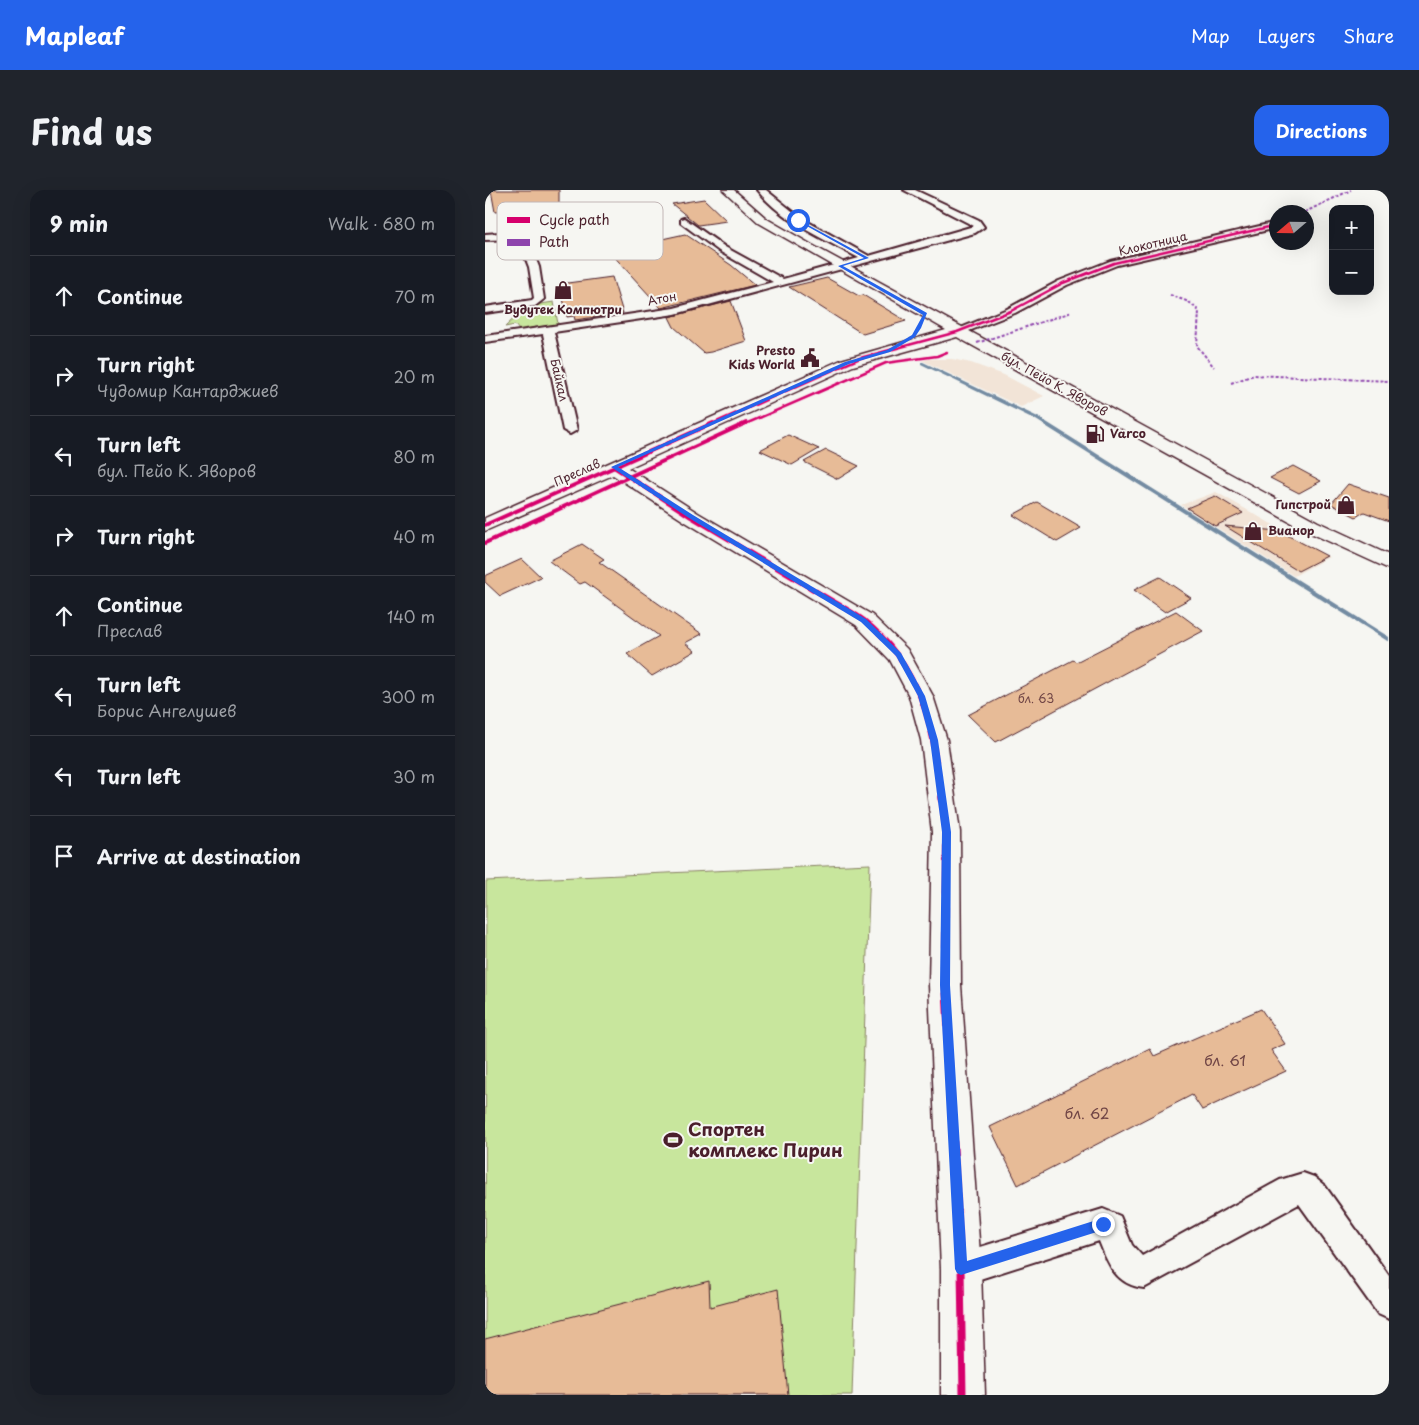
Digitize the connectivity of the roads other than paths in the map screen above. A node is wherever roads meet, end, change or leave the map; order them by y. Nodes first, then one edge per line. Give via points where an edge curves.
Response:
1 (728, 190) edge
2 (761, 190) edge
3 (908, 190) edge
4 (684, 221) dead end
5 (1269, 227) edge
6 (868, 259) junction
7 (530, 260) edge
8 (839, 266) junction
9 (781, 282) junction
10 (488, 310) dead end
11 (925, 314) junction
12 (548, 330) junction
13 (957, 332) junction
14 (485, 339) edge
15 (889, 351) junction
16 (1014, 362) junction
17 (570, 430) dead end
18 (614, 467) junction
19 (485, 525) edge
20 (1389, 563) edge
21 (961, 1269) junction
22 (1389, 1303) edge
23 (963, 1395) edge

1 - 8 street, бул. Пейо К. Яворов via 763,220
2 - 6 street via 772,203 798,220
3 - 6 street, Атон via 976,222 979,227
4 - 9 street via 722,249
5 - 13 street, Клокотница via 1114,263 1063,282 1011,311
6 - 8 street, Атон
7 - 10 street via 539,299 535,303
8 - 9 street, Атон
8 - 11 street, бул. Пейо К. Яворов
9 - 12 street, Атон via 675,311
11 - 13 street, бул. Пейо К. Яворов
11 - 15 street via 913,336
12 - 14 street, Атон
12 - 17 street, Байкал
13 - 15 street, Преслав
13 - 16 street, бул. Пейо К. Яворов
15 - 16 street via 965,354
15 - 18 street, Преслав via 847,363
16 - 20 street, бул. Пейо К. Яворов via 1311,526
18 - 19 street, Преслав
18 - 21 street via 864,620 899,655 921,696 934,740 946,832 945,985
21 - 22 street via 1103,1224 1109,1226 1128,1267 1136,1273 1144,1272 1303,1188 1314,1197
21 - 23 street

